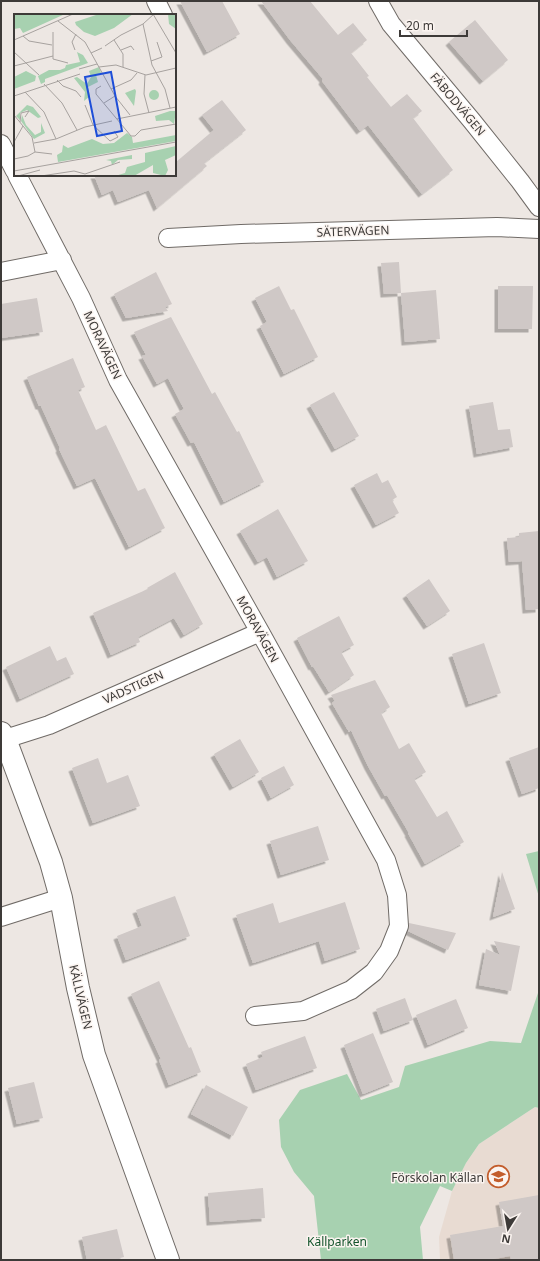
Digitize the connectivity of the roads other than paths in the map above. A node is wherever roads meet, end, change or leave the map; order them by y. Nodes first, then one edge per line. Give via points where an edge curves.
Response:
1 (156, 1) edge
2 (378, 1) edge
3 (162, 14) edge
4 (1, 144) edge
5 (14, 169) edge
6 (18, 176) edge
7 (539, 207) edge
8 (539, 228) edge
9 (168, 238) dead end
10 (62, 260) junction
11 (1, 272) edge
12 (260, 632) junction
13 (3, 736) edge
14 (60, 898) junction
15 (1, 917) edge
16 (255, 1016) dead end
17 (168, 1260) edge

1 - 3 street
2 - 7 street, FÄBODVÄGEN via 391,24
4 - 5 street
6 - 10 street, MORAVÄGEN
8 - 9 street, SÄTERVÄGEN via 497,227
10 - 11 street
10 - 12 street, MORAVÄGEN via 118,380
12 - 13 street, VADSTIGEN via 49,725
12 - 16 street, MORAVÄGEN via 386,860 397,895 399,926 389,951 374,972 351,990 303,1011
13 - 14 street, KÄLLVÄGEN via 51,862
14 - 15 street
14 - 17 street, KÄLLVÄGEN via 94,1055

